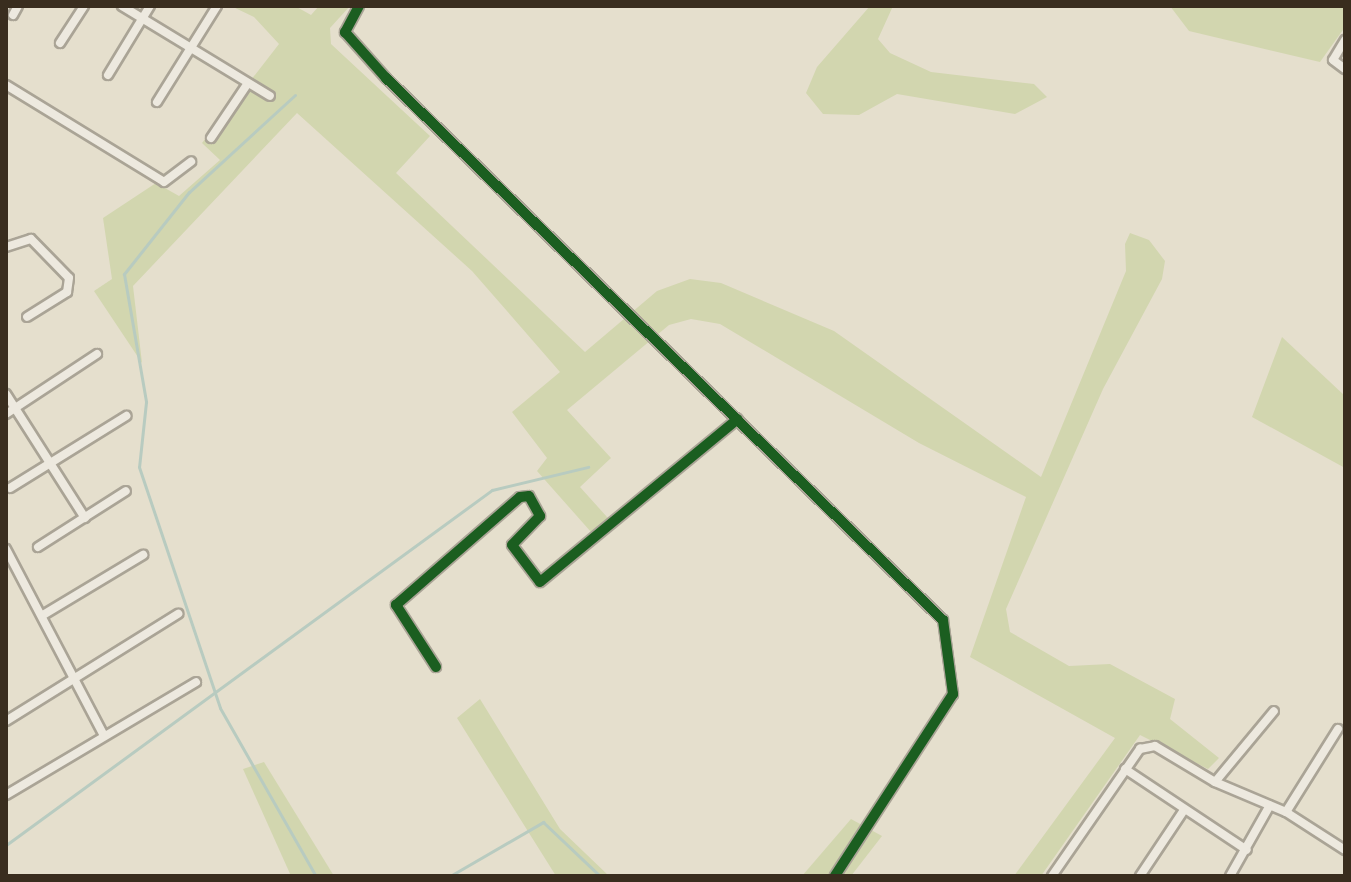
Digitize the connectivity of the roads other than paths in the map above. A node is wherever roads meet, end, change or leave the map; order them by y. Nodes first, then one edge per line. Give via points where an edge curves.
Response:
1 (18, 6) edge
2 (84, 6) edge
3 (122, 6) edge
4 (150, 6) edge
5 (217, 6) edge
6 (359, 6) edge
7 (13, 15) dead end
8 (142, 19) junction
9 (1345, 40) edge
10 (60, 43) dead end
11 (189, 49) junction
12 (1345, 69) edge
13 (108, 75) dead end
14 (248, 83) junction
15 (6, 85) edge
16 (270, 96) dead end
17 (157, 102) dead end
18 (211, 138) dead end
19 (191, 162) dead end
20 (6, 247) edge
21 (27, 317) dead end
22 (97, 354) dead end
23 (6, 394) edge
24 (10, 411) edge
25 (126, 416) dead end
26 (738, 419) junction
27 (49, 463) junction
28 (10, 488) dead end
29 (126, 491) dead end
30 (85, 518) junction
31 (38, 547) dead end
32 (6, 549) edge
33 (143, 555) dead end
34 (178, 614) dead end
35 (43, 615) junction
36 (436, 667) dead end
37 (75, 679) junction
38 (196, 682) dead end
39 (1274, 711) dead end
40 (6, 721) edge
41 (1338, 729) dead end
42 (104, 736) junction
43 (1125, 769) junction
44 (1215, 782) junction
45 (6, 795) edge
46 (1270, 805) junction
47 (1184, 810) junction
48 (1286, 812) junction
49 (1247, 850) junction
50 (1345, 850) edge
51 (835, 876) edge
52 (1052, 876) edge
53 (1140, 876) edge
54 (1230, 876) edge

1 - 7 street
2 - 10 street
3 - 8 street
4 - 8 street
5 - 11 street
6 - 26 street via 345,23 350,40 545,239
8 - 11 street
8 - 13 street
9 - 12 street via 1333,60
11 - 14 street
11 - 17 street
14 - 16 street
14 - 18 street
15 - 19 street via 164,182
20 - 21 street via 31,239 69,278 67,292
22 - 24 street
23 - 24 street
24 - 27 street
25 - 27 street
26 - 36 street via 540,582 512,545 540,516 529,496 520,497 396,605
26 - 51 street via 945,624 953,694
27 - 28 street
27 - 30 street
29 - 30 street
30 - 31 street
32 - 35 street
33 - 35 street
34 - 37 street
35 - 37 street
37 - 40 street
37 - 42 street
38 - 42 street
39 - 44 street
41 - 48 street
42 - 45 street
43 - 44 street via 1147,745
43 - 47 street
43 - 52 street
44 - 46 street
46 - 48 street
46 - 49 street
47 - 49 street
47 - 53 street
48 - 50 street
49 - 54 street

